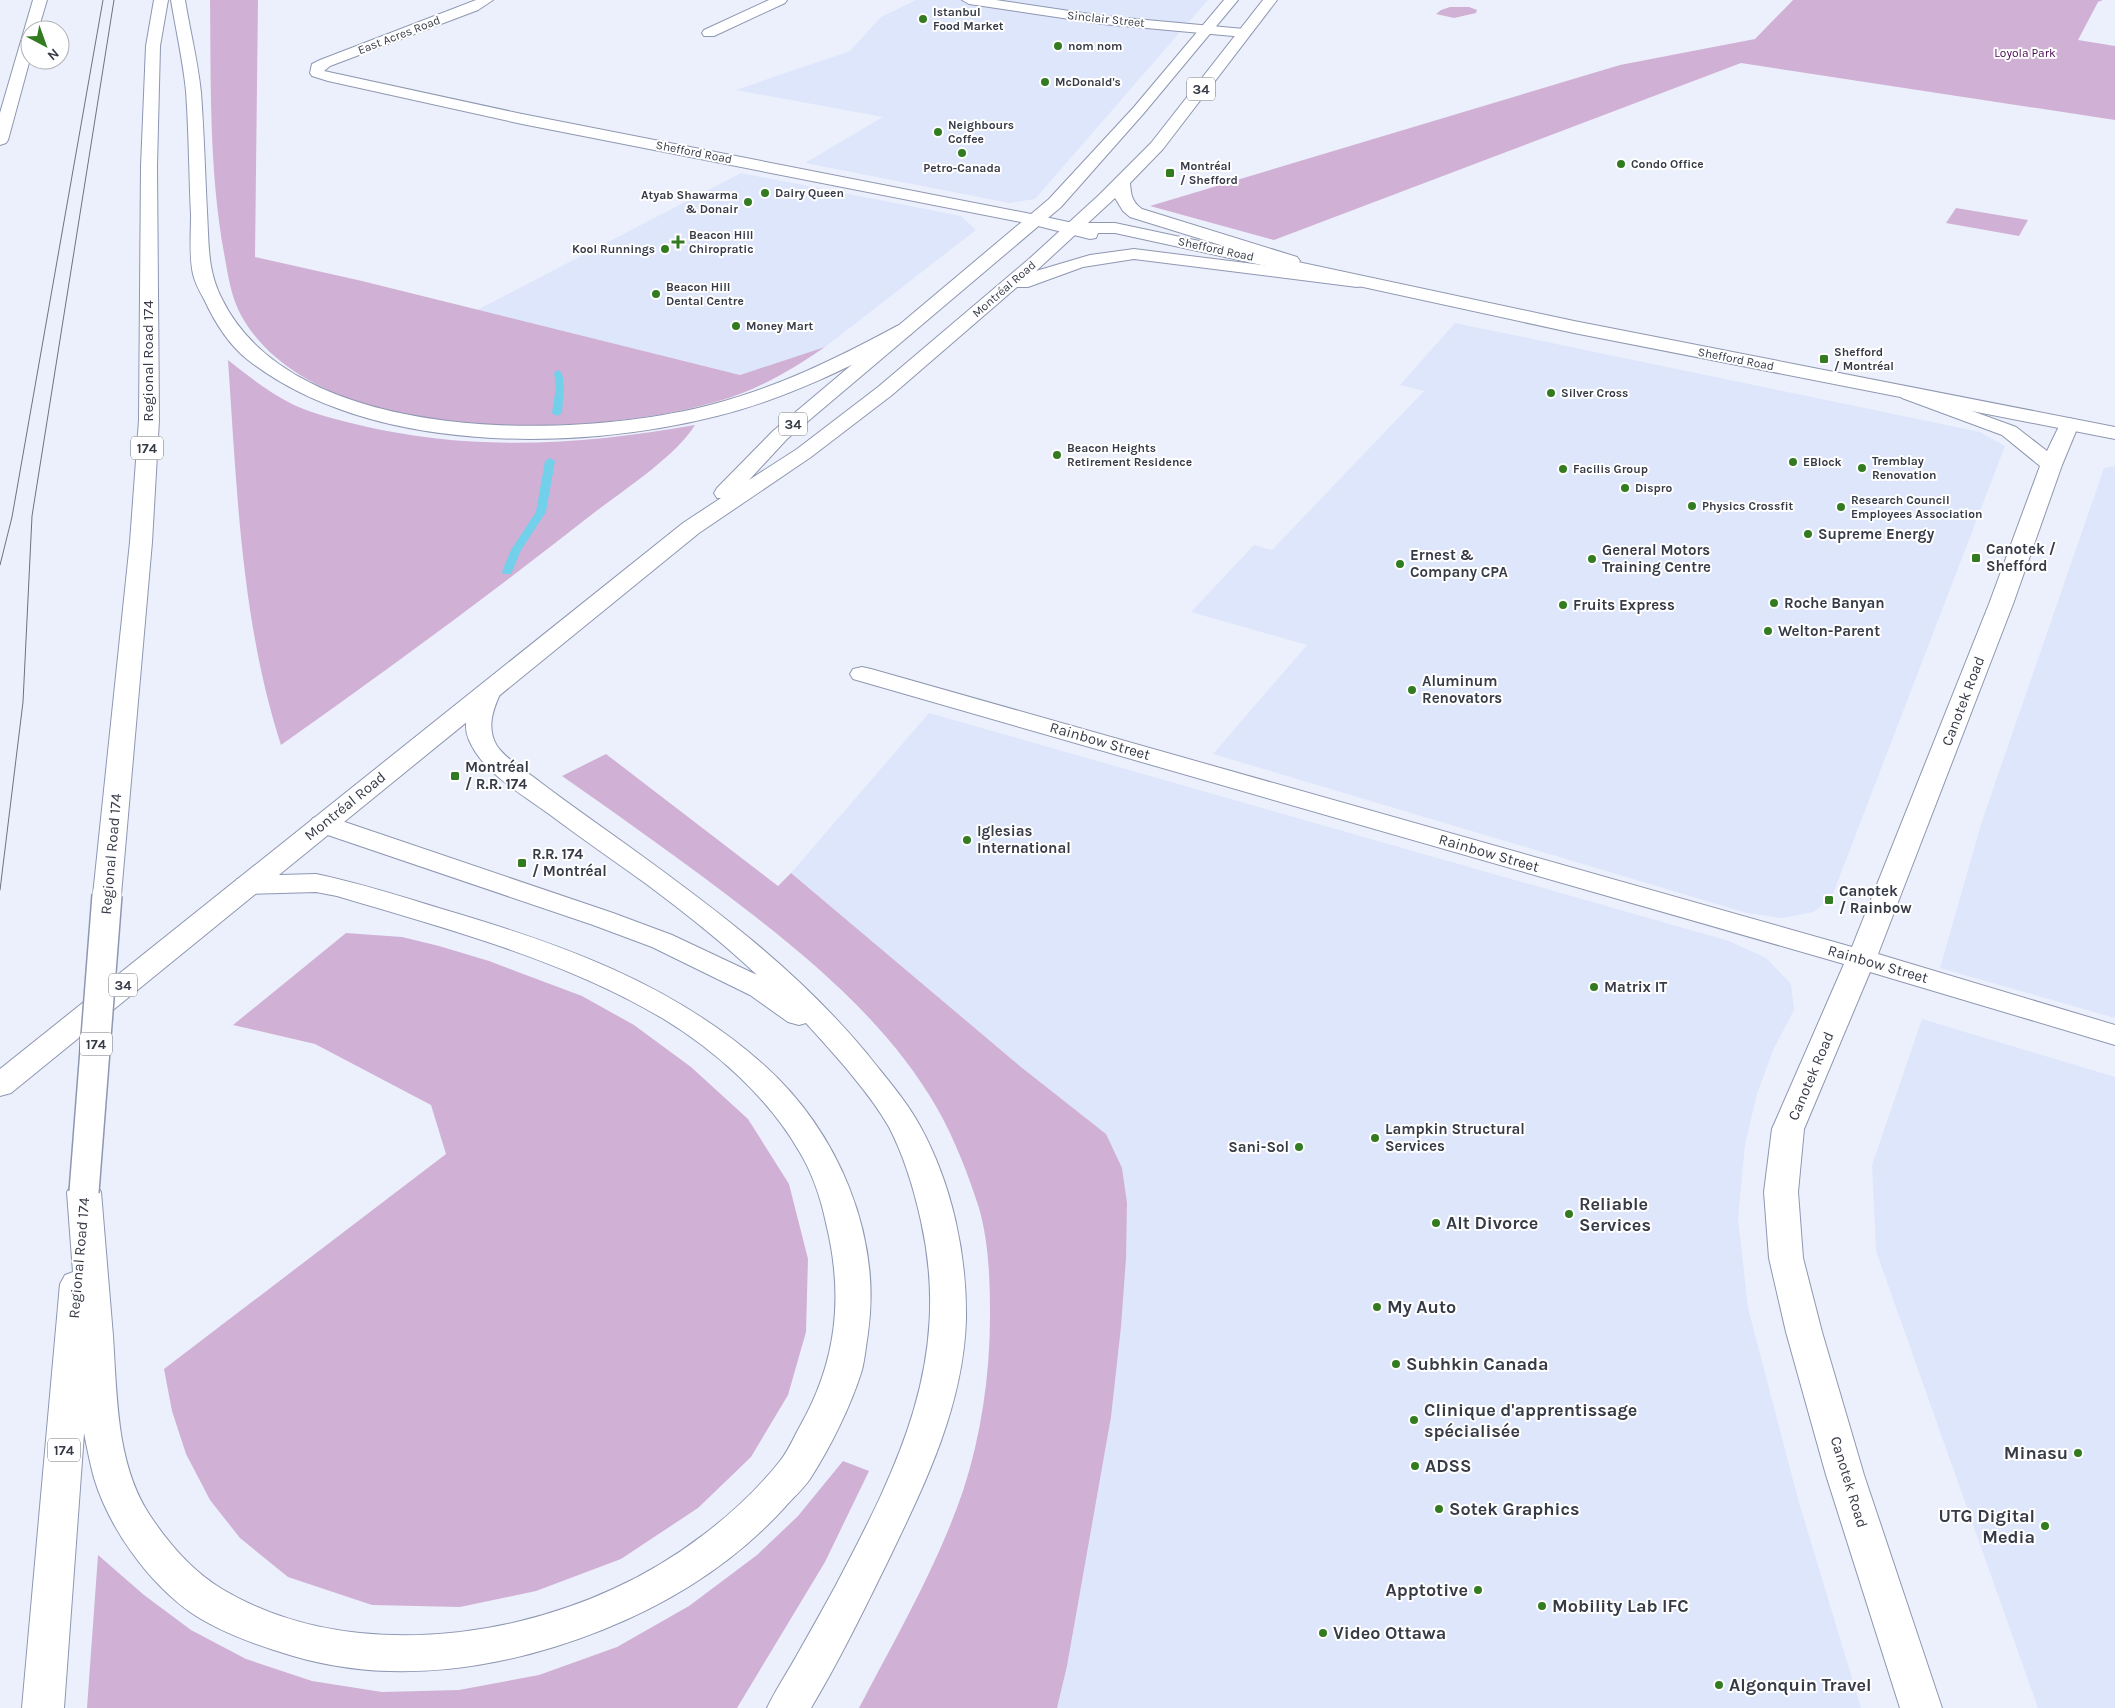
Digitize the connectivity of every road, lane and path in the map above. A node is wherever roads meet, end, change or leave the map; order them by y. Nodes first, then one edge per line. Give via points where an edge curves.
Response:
1 (40, 0) edge
2 (161, 0) edge
3 (178, 0) edge
4 (486, 0) edge
5 (780, 0) edge
6 (969, 0) edge
7 (1231, 0) edge
8 (1270, 0) edge
9 (34, 20) edge
10 (1206, 30) junction
11 (709, 33) dead end
12 (1244, 33) junction
13 (20, 70) edge
14 (317, 72) joint
15 (0, 140) edge
16 (1122, 183) junction
17 (1036, 220) junction
18 (1073, 228) junction
19 (1357, 282) junction
20 (1002, 291) junction
21 (904, 330) junction
22 (1909, 394) junction
23 (2069, 424) junction
24 (2115, 433) edge
25 (2051, 464) junction
26 (691, 528) junction
27 (862, 674) dead end
28 (489, 692) junction
29 (323, 824) junction
30 (247, 885) junction
31 (1862, 959) junction
32 (2115, 1035) edge
33 (0, 1084) edge
34 (875, 1086) junction
35 (84, 1192) junction
36 (43, 1708) edge
37 (788, 1708) edge
38 (1921, 1708) edge

1 - 9 main road
2 - 35 main road, Regional Road 174 / 174, bridge via 153,46 150,146 149,420
3 - 21 main road via 192,90 205,284 225,321 254,355 282,375 322,396 374,414 431,426 492,432 615,428 698,415 764,395 847,361
4 - 14 main road, East Acres Road via 324,63 317,67
5 - 11 main road
6 - 10 main road, Sinclair Street
7 - 10 main road, Montréal Road / 34
8 - 12 main road, Montréal Road / 34
10 - 12 main road, Sinclair Street
10 - 17 main road, Montréal Road / 34 via 1095,160
12 - 16 main road, Montréal Road / 34 via 1157,146
13 - 15 main road
14 - 17 main road, Shefford Road via 512,116
16 - 18 main road, Montréal Road / 34
16 - 19 main road via 1123,201 1136,213
17 - 18 main road, Shefford Road
17 - 21 main road, Montréal Road / 34
18 - 19 main road, Shefford Road via 1102,238
18 - 20 main road, Montréal Road / 34
19 - 20 main road via 1134,254 1099,256 1070,264
19 - 22 main road, Shefford Road
20 - 26 main road, Montréal Road / 34 via 877,397 804,453
21 - 26 main road, Montréal Road / 34 via 780,435
22 - 23 main road, Shefford Road
22 - 25 main road via 2008,431
23 - 24 main road, Shefford Road
23 - 25 main road, Canotek Road
25 - 31 main road, Canotek Road via 2001,604
26 - 28 main road, Montréal Road / 34
27 - 31 main road, Rainbow Street
28 - 29 main road, Montréal Road / 34
28 - 34 main road via 477,726 492,756 766,964 812,1008
29 - 30 main road, Montréal Road / 34
29 - 34 main road via 603,919 705,960 761,988 795,1011 824,1034
30 - 33 main road, Montréal Road / 34
30 - 35 main road via 316,883 342,888 559,958 612,980 674,1012 757,1076 794,1116 817,1152 839,1206 851,1255 853,1314 844,1367 824,1418 795,1470 748,1521 691,1565 629,1601 556,1630 474,1649 400,1654 325,1647 262,1628 205,1600 161,1562 132,1520 114,1482 102,1422
31 - 32 main road, Rainbow Street
31 - 38 main road, Canotek Road via 1788,1130 1781,1192 1786,1258 1845,1475
34 - 37 main road via 904,1126 924,1170 940,1228 947,1279 946,1347 934,1414 906,1485 858,1582
35 - 36 main road, Regional Road 174 / 174

